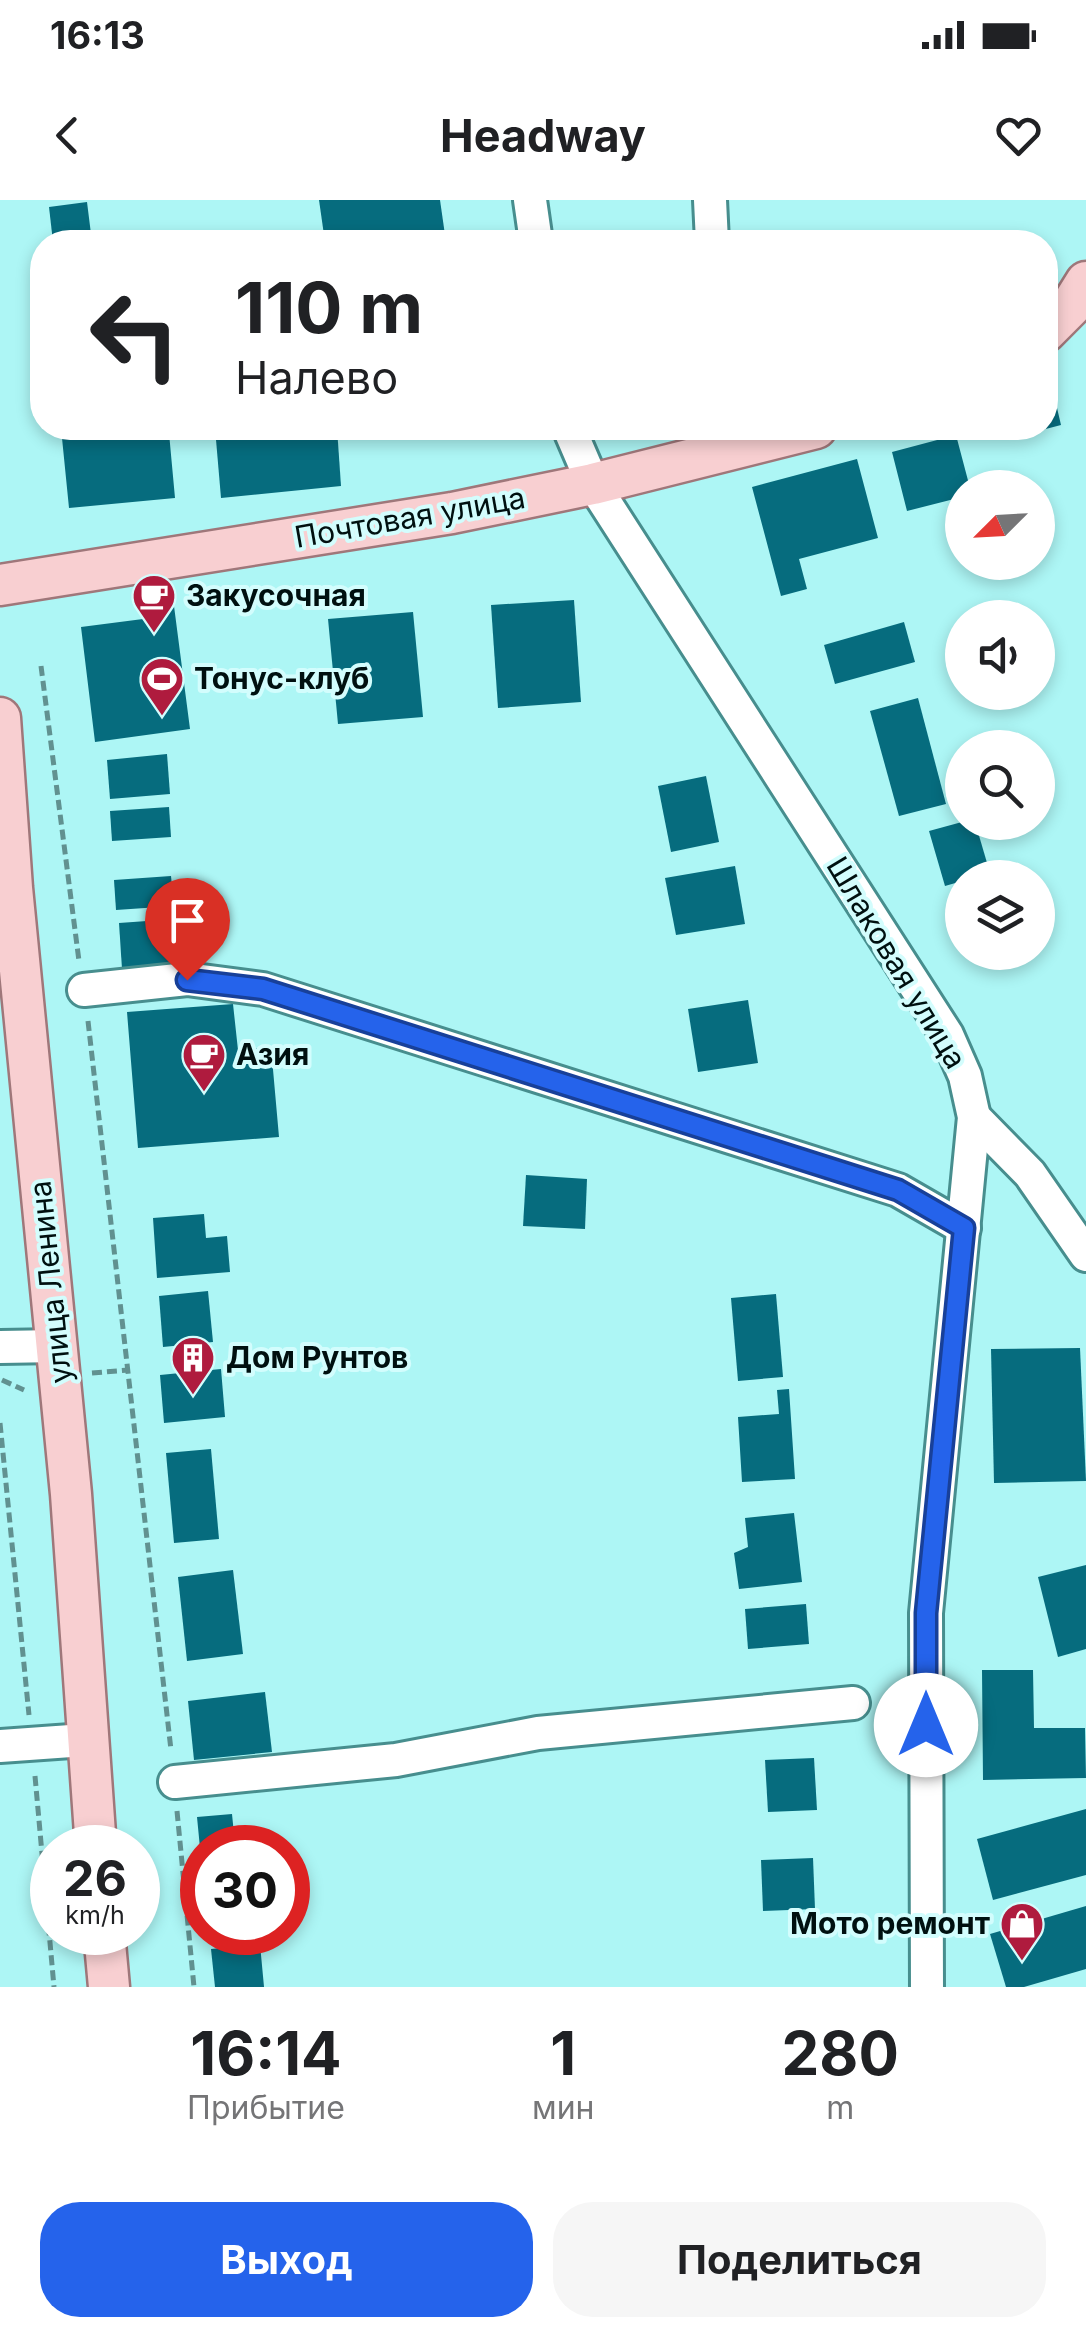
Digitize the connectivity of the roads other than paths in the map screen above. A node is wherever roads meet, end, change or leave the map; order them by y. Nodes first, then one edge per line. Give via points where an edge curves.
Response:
1 (530, 200) edge
2 (710, 200) edge
3 (534, 230) edge
4 (711, 230) edge
5 (1086, 282) edge
6 (1058, 319) edge
7 (573, 440) edge
8 (718, 440) edge
9 (593, 484) junction
10 (0, 585) edge
11 (0, 718) edge
12 (6, 888) edge
13 (84, 990) road end
14 (974, 1117) junction
15 (964, 1228) junction
16 (1086, 1255) edge
17 (58, 1346) junction
18 (0, 1347) edge
19 (853, 1703) dead end
20 (85, 1740) junction
21 (16, 1744) edge
22 (175, 1782) road end
23 (94, 1825) edge
24 (107, 1955) edge
25 (110, 1987) edge
26 (927, 1987) edge

1 - 3 street
2 - 4 street
5 - 6 main road
7 - 9 street, Шлаковая улица
8 - 9 main road, Почтовая улица
9 - 10 main road, Почтовая улица
9 - 14 street, Шлаковая улица via 947,1035
11 - 12 main road, улица Ленина
12 - 17 main road, улица Ленина
13 - 15 street via 187,980 263,989 898,1190
14 - 15 street, Шлаковая улица
14 - 16 street via 1030,1174
15 - 26 street, Шлаковая улица via 926,1613
17 - 18 street
17 - 20 main road, улица Ленина
19 - 22 street via 538,1733 396,1760
20 - 21 street
20 - 23 main road, улица Ленина
24 - 25 main road

